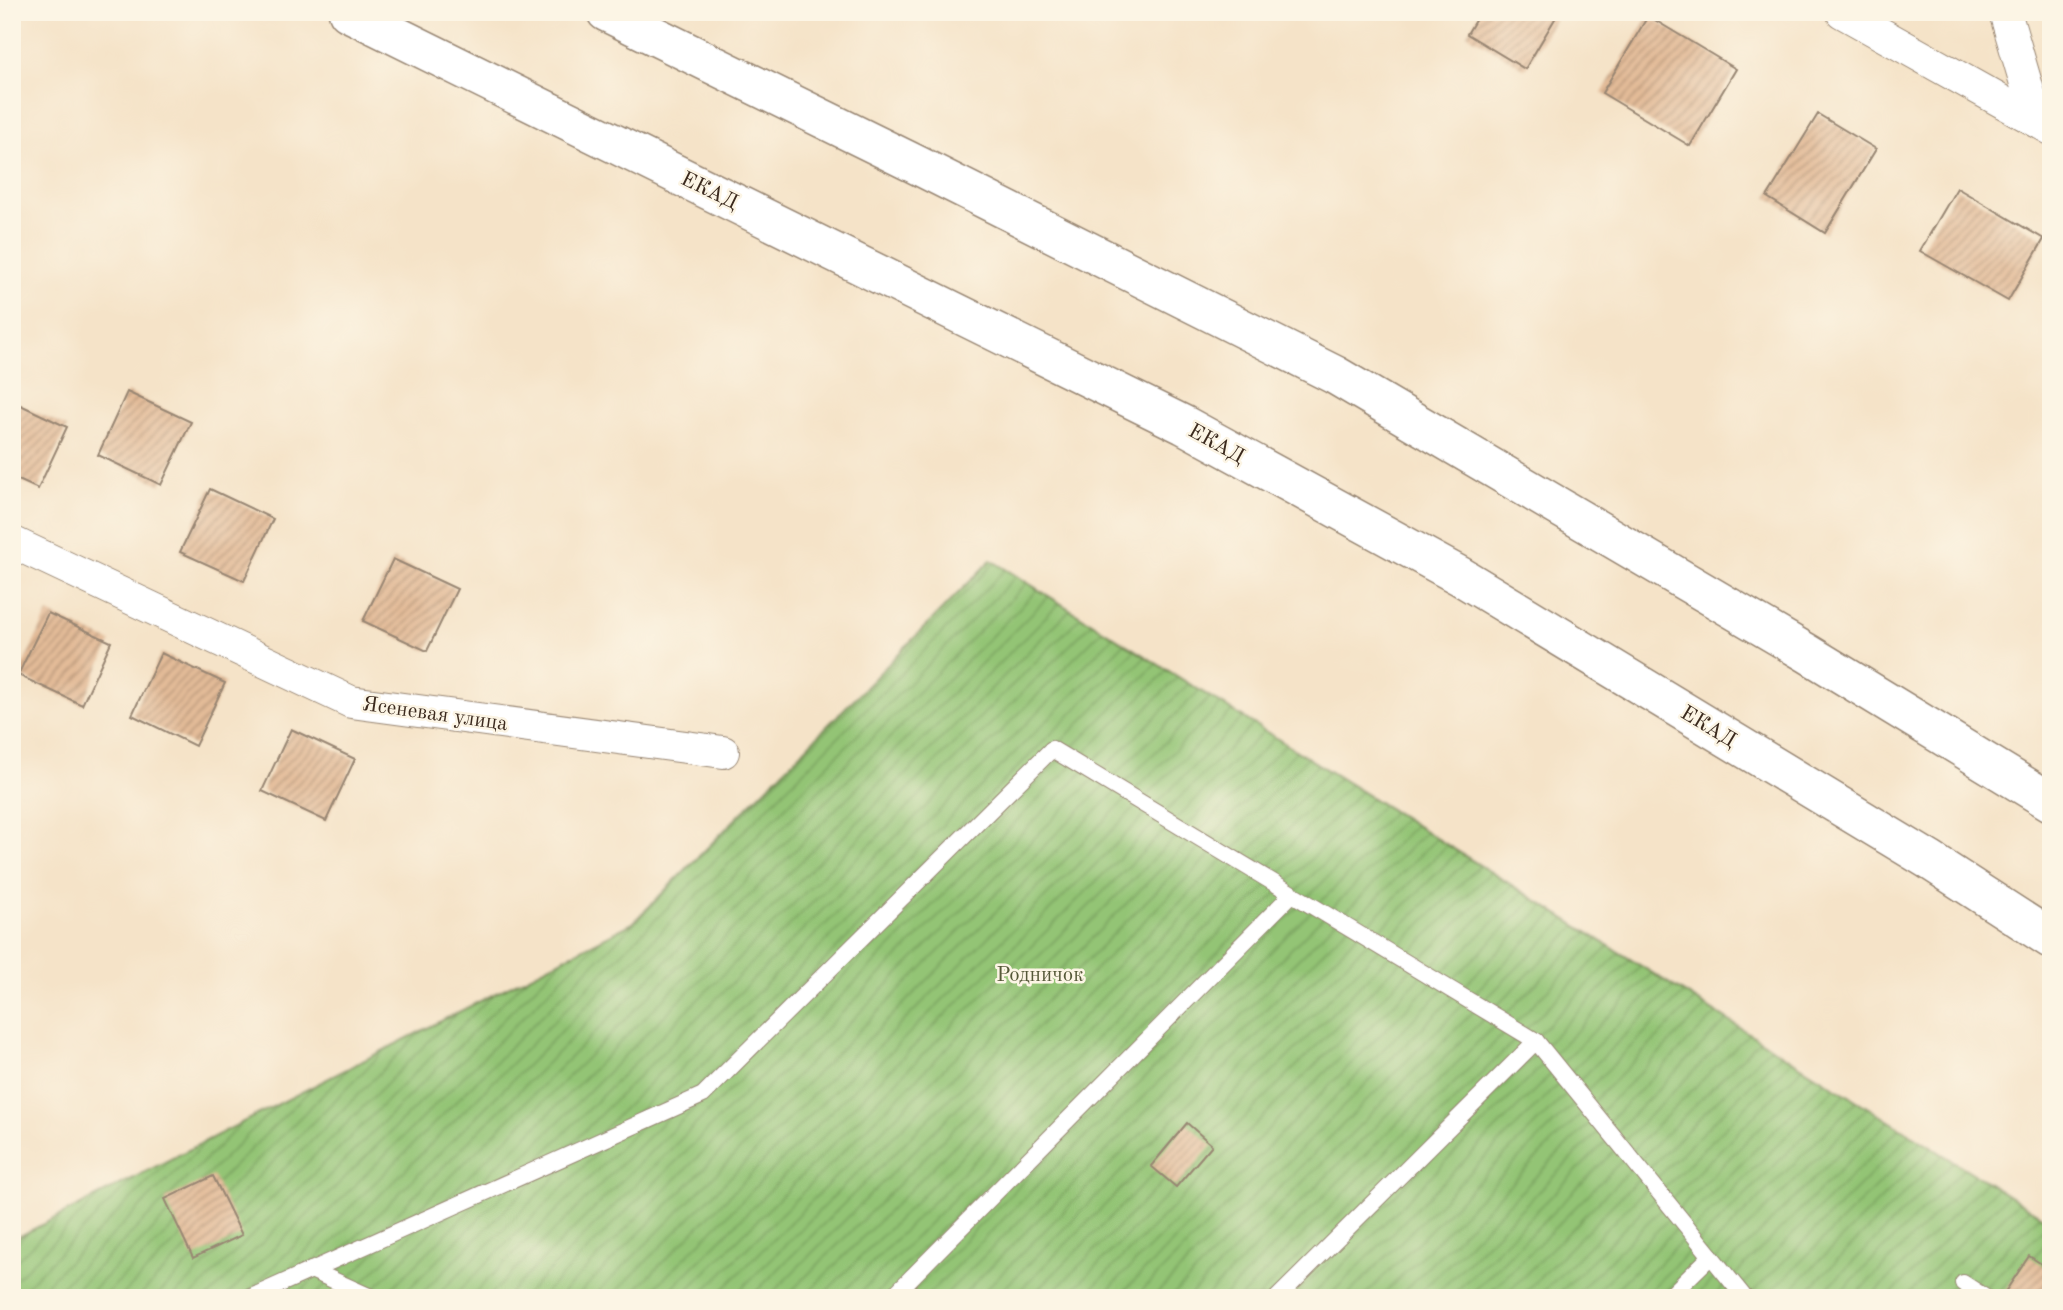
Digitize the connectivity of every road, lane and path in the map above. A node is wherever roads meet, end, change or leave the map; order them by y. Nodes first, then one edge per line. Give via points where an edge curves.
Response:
1 (348, 12) edge
2 (606, 12) edge
3 (1842, 12) edge
4 (2005, 12) edge
5 (2044, 125) edge
6 (12, 542) edge
7 (723, 752) dead end
8 (2051, 802) edge
9 (1292, 894) junction
10 (2051, 939) edge
11 (1536, 1041) junction
12 (1711, 1256) junction
13 (311, 1270) junction
14 (1963, 1283) dead end
15 (249, 1298) edge
16 (373, 1298) edge
17 (891, 1298) edge
18 (1277, 1298) edge
19 (1668, 1298) edge
20 (1745, 1298) edge
21 (1986, 1298) edge

1 - 10 highway, ЕКАД via 1196,432 1460,576
2 - 8 highway via 1335,375 1808,653
3 - 5 street
4 - 5 street
6 - 7 street, Ясеневая улица via 351,702
9 - 11 lane
9 - 13 lane via 1052,749 703,1095
9 - 17 lane
11 - 12 lane
11 - 18 lane
12 - 19 lane
12 - 20 lane
13 - 15 lane
13 - 16 lane
14 - 21 lane

